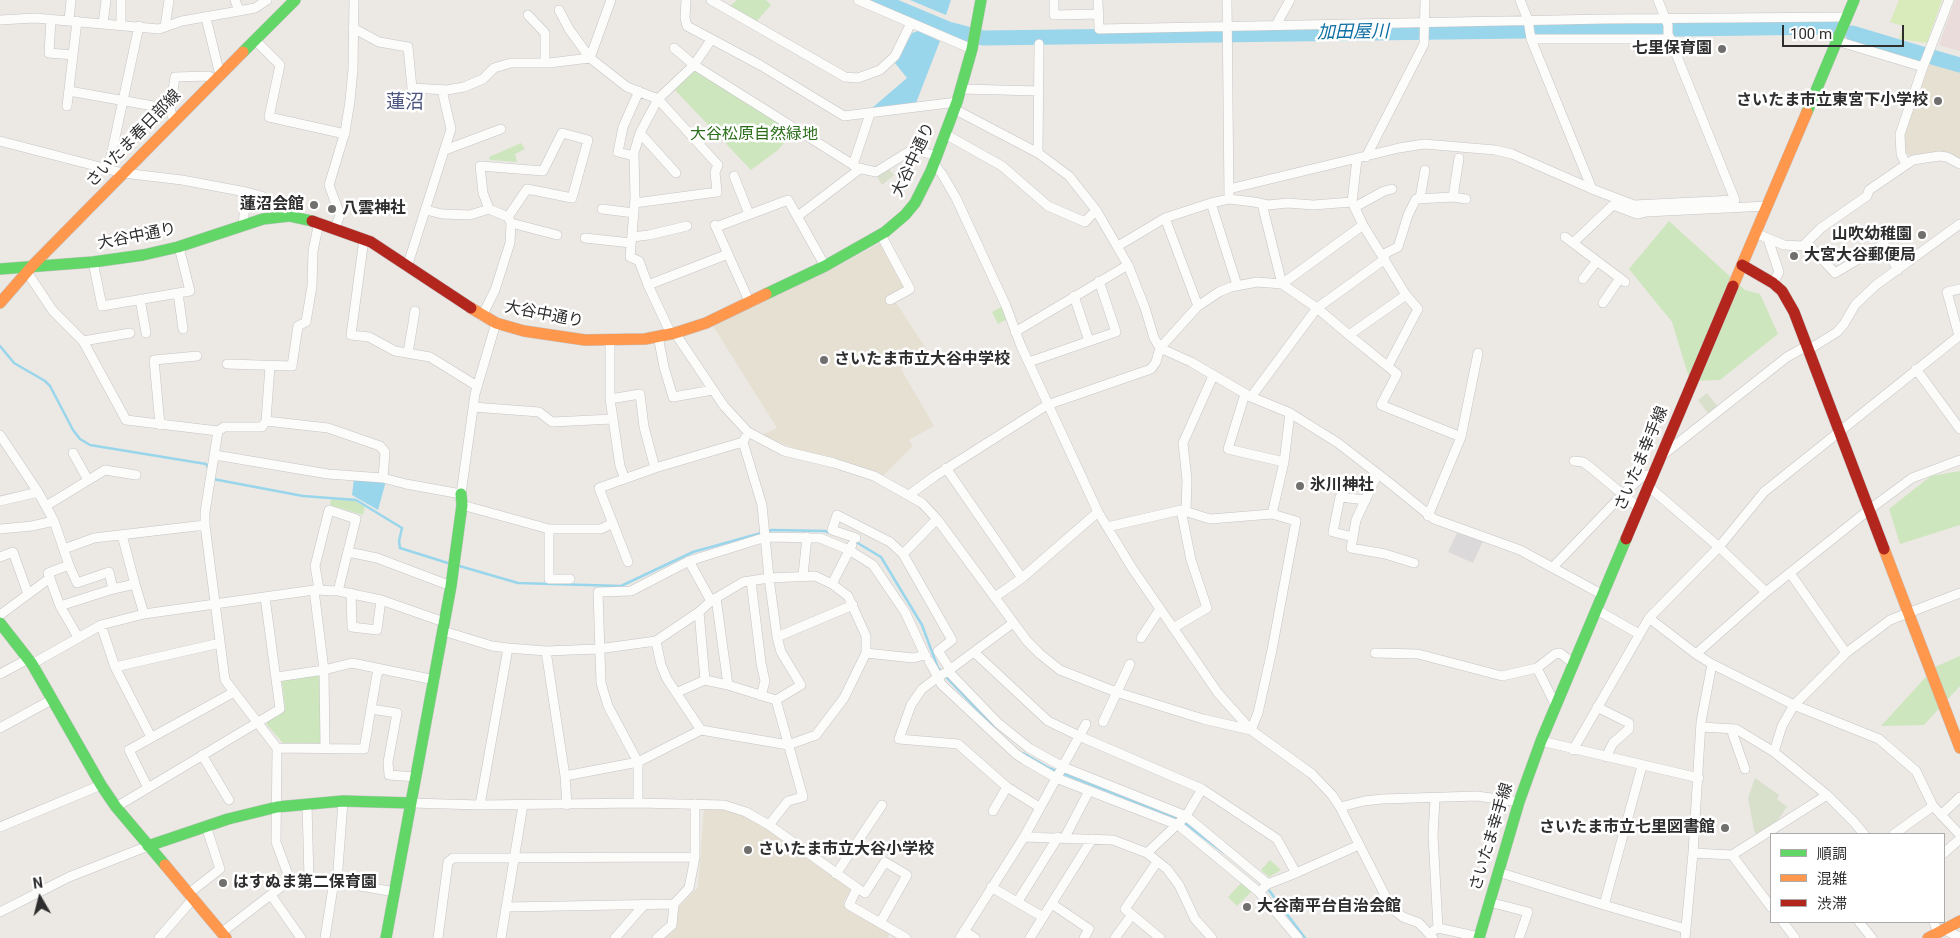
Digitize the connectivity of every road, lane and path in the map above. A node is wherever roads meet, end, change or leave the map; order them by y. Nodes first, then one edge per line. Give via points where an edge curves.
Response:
1 (70, 0) edge
2 (106, 0) edge
3 (121, 0) edge
4 (169, 0) edge
5 (235, 0) edge
6 (267, 0) edge
7 (295, 0) edge
8 (354, 0) edge
9 (611, 0) edge
10 (711, 0) edge
11 (858, 0) edge
12 (981, 0) edge
13 (1054, 0) edge
14 (1098, 0) edge
15 (1227, 0) edge
16 (1290, 0) edge
17 (1425, 0) edge
18 (1520, 0) edge
19 (1658, 0) edge
20 (1854, 0) edge
21 (1949, 0) edge
22 (683, 1) edge
23 (559, 10) dead end
24 (239, 11) junction
25 (1099, 14) junction
26 (528, 15) dead end
27 (1847, 17) junction
28 (206, 18) junction
29 (51, 19) junction
30 (0, 20) edge
31 (73, 20) junction
32 (1528, 20) junction
33 (911, 23) junction
34 (103, 24) junction
35 (121, 25) junction
36 (1276, 25) junction
37 (139, 26) junction
38 (165, 26) junction
39 (353, 28) junction
40 (1425, 29) junction
41 (1668, 29) junction
42 (1227, 32) junction
43 (1531, 39) junction
44 (255, 40) junction
45 (711, 40) junction
46 (1837, 41) junction
47 (1039, 44) dead end
48 (674, 48) dead end
49 (972, 49) junction
50 (73, 55) junction
51 (590, 58) junction
52 (545, 63) junction
53 (694, 65) junction
54 (1923, 67) junction
55 (217, 78) junction
56 (961, 89) junction
57 (442, 90) junction
58 (69, 91) junction
59 (1039, 91) junction
60 (638, 92) junction
61 (658, 99) junction
62 (124, 101) junction
63 (67, 106) dead end
64 (956, 106) junction
65 (170, 109) junction
66 (870, 114) junction
67 (174, 120) junction
68 (501, 129) dead end
69 (640, 133) junction
70 (345, 134) junction
71 (945, 134) junction
72 (0, 141) edge
73 (445, 150) junction
74 (1038, 153) junction
75 (634, 156) junction
76 (1366, 157) junction
77 (1459, 158) dead end
78 (1356, 159) junction
79 (935, 160) junction
80 (1906, 164) junction
81 (1960, 164) edge
82 (857, 167) junction
83 (108, 170) junction
84 (1425, 170) dead end
85 (123, 173) junction
86 (676, 173) dead end
87 (734, 176) dead end
88 (1229, 189) junction
89 (1392, 189) dead end
90 (1592, 189) junction
91 (246, 192) junction
92 (1420, 198) junction
93 (1453, 198) junction
94 (1229, 199) junction
95 (1466, 199) dead end
96 (635, 203) junction
97 (1211, 203) junction
98 (1262, 204) junction
99 (1353, 205) junction
100 (1767, 206) junction
101 (1646, 208) junction
102 (489, 209) junction
103 (602, 209) dead end
104 (426, 210) junction
105 (1096, 210) junction
106 (634, 213) junction
107 (749, 214) junction
108 (289, 216) junction
109 (798, 216) junction
110 (1166, 218) junction
111 (510, 220) junction
112 (319, 222) junction
113 (1960, 224) edge
114 (243, 226) junction
115 (687, 226) dead end
116 (1363, 226) junction
117 (336, 228) junction
118 (1755, 233) junction
119 (557, 235) dead end
120 (881, 235) junction
121 (1565, 236) dead end
122 (584, 238) dead end
123 (1768, 238) junction
124 (364, 239) junction
125 (632, 240) junction
126 (1573, 242) junction
127 (1807, 243) junction
128 (1118, 246) junction
129 (179, 247) junction
130 (728, 254) junction
131 (1383, 257) junction
132 (1597, 260) junction
133 (93, 262) junction
134 (1128, 265) junction
135 (1742, 265) junction
136 (825, 266) junction
137 (407, 267) junction
138 (0, 269) edge
139 (30, 269) junction
140 (1898, 270) junction
141 (1584, 280) dead end
142 (1099, 281) junction
143 (1773, 283) junction
144 (1282, 284) junction
145 (648, 285) junction
146 (1237, 285) junction
147 (1960, 289) edge
148 (178, 293) junction
149 (1406, 295) junction
150 (1074, 296) junction
151 (140, 300) junction
152 (890, 300) dead end
153 (749, 301) junction
154 (0, 303) edge
155 (1603, 303) dead end
156 (1198, 306) junction
157 (1317, 308) junction
158 (415, 312) dead end
159 (482, 316) junction
160 (496, 323) junction
161 (183, 329) dead end
162 (1015, 332) junction
163 (130, 333) dead end
164 (146, 333) dead end
165 (673, 334) junction
166 (658, 336) junction
167 (1349, 336) junction
168 (610, 340) junction
169 (83, 341) junction
170 (1090, 341) junction
171 (1160, 348) junction
172 (1808, 348) junction
173 (408, 353) junction
174 (1478, 353) dead end
175 (197, 356) dead end
176 (1029, 362) junction
177 (227, 364) dead end
178 (270, 366) junction
179 (1388, 366) junction
180 (1916, 369) junction
181 (1213, 376) junction
182 (477, 386) junction
183 (713, 390) junction
184 (1248, 395) junction
185 (610, 398) junction
186 (1047, 405) junction
187 (473, 407) junction
188 (1290, 414) junction
189 (613, 419) junction
190 (266, 421) junction
191 (160, 424) junction
192 (1960, 429) edge
193 (218, 431) junction
194 (748, 432) junction
195 (1839, 432) junction
196 (0, 435) edge
197 (1461, 437) junction
198 (743, 442) junction
199 (73, 453) dead end
200 (215, 455) junction
201 (1661, 456) junction
202 (1960, 460) edge
203 (1574, 461) dead end
204 (1284, 462) junction
205 (655, 468) junction
206 (946, 468) junction
207 (136, 475) dead end
208 (1377, 475) junction
209 (1653, 475) junction
210 (383, 478) junction
211 (625, 479) junction
212 (88, 480) junction
213 (1648, 486) junction
214 (38, 492) junction
215 (1623, 494) junction
216 (909, 495) junction
217 (462, 500) junction
218 (1366, 500) junction
219 (0, 501) edge
220 (46, 506) junction
221 (1639, 508) junction
222 (1870, 509) junction
223 (1184, 511) junction
224 (1098, 512) junction
225 (1272, 514) junction
226 (1428, 516) junction
227 (937, 519) junction
228 (54, 521) junction
229 (612, 523) junction
230 (205, 525) junction
231 (862, 527) junction
232 (1108, 527) junction
233 (0, 529) edge
234 (549, 529) junction
235 (765, 533) junction
236 (122, 535) junction
237 (806, 537) junction
238 (1353, 537) junction
239 (853, 543) junction
240 (1719, 547) junction
241 (64, 549) junction
242 (348, 552) junction
243 (902, 554) junction
244 (0, 556) edge
245 (689, 561) junction
246 (628, 562) dead end
247 (1414, 562) dead end
248 (69, 565) junction
249 (1553, 567) junction
250 (1790, 573) junction
251 (803, 576) junction
252 (50, 578) junction
253 (769, 578) junction
254 (1022, 578) junction
255 (570, 580) dead end
256 (752, 581) junction
257 (135, 584) junction
258 (832, 584) junction
259 (452, 586) junction
260 (113, 589) junction
261 (317, 589) junction
262 (338, 591) junction
263 (1766, 592) junction
264 (351, 593) junction
265 (1960, 593) edge
266 (28, 594) junction
267 (1603, 595) junction
268 (265, 597) junction
269 (995, 597) junction
270 (713, 599) junction
271 (381, 600) junction
272 (215, 604) junction
273 (853, 605) junction
274 (60, 606) junction
275 (1160, 608) junction
276 (1597, 610) junction
277 (699, 612) junction
278 (144, 614) junction
279 (1909, 614) junction
280 (0, 615) edge
281 (1649, 618) junction
282 (0, 623) edge
283 (1013, 623) junction
284 (101, 626) junction
285 (444, 626) junction
286 (1174, 628) junction
287 (1639, 634) junction
288 (78, 637) junction
289 (777, 637) junction
290 (1141, 638) dead end
291 (656, 641) junction
292 (220, 643) junction
293 (508, 648) junction
294 (598, 649) junction
295 (546, 651) junction
296 (974, 652) junction
297 (866, 653) junction
298 (1846, 653) junction
299 (1375, 654) dead end
300 (1696, 654) junction
301 (927, 658) junction
302 (30, 662) junction
303 (1130, 664) dead end
304 (1574, 664) junction
305 (1712, 664) junction
306 (115, 667) junction
307 (1537, 668) junction
308 (381, 669) junction
309 (324, 670) junction
310 (945, 673) junction
311 (0, 674) edge
312 (277, 677) junction
313 (435, 680) junction
314 (705, 680) junction
315 (728, 685) junction
316 (234, 692) junction
317 (678, 692) junction
318 (1116, 692) junction
319 (761, 696) junction
320 (53, 699) junction
321 (776, 700) junction
322 (1794, 705) junction
323 (1556, 706) junction
324 (1597, 707) junction
325 (371, 709) junction
326 (257, 722) junction
327 (1103, 722) dead end
328 (1086, 724) dead end
329 (1701, 727) junction
330 (0, 728) edge
331 (1731, 729) junction
332 (701, 730) junction
333 (1251, 730) junction
334 (1079, 736) junction
335 (151, 737) junction
336 (1541, 741) junction
337 (788, 745) junction
338 (276, 748) junction
339 (325, 748) junction
340 (1960, 748) edge
341 (1573, 750) junction
342 (1774, 752) junction
343 (202, 755) junction
344 (1606, 757) junction
345 (638, 762) junction
346 (1642, 766) junction
347 (1744, 769) dead end
348 (1060, 772) junction
349 (566, 776) junction
350 (416, 777) junction
351 (1699, 778) junction
352 (101, 785) junction
353 (1007, 787) junction
354 (148, 788) junction
355 (1202, 789) junction
356 (1089, 791) junction
357 (1827, 795) junction
358 (1960, 797) edge
359 (1435, 799) junction
360 (229, 800) dead end
361 (343, 802) junction
362 (1519, 802) junction
363 (411, 803) junction
364 (638, 803) junction
365 (307, 804) junction
366 (567, 804) junction
367 (695, 804) junction
368 (480, 805) junction
369 (524, 805) junction
370 (882, 805) dead end
371 (1933, 806) junction
372 (116, 807) junction
373 (1040, 807) junction
374 (1340, 807) junction
375 (276, 808) junction
376 (993, 811) dead end
377 (1941, 815) junction
378 (1182, 821) junction
379 (769, 824) junction
380 (206, 826) junction
381 (0, 828) edge
382 (1863, 833) edge
383 (1895, 833) edge
384 (1960, 834) edge
385 (1024, 837) junction
386 (1061, 837) junction
387 (1092, 839) junction
388 (1960, 839) edge
389 (1359, 845) junction
390 (148, 846) junction
391 (1945, 852) edge
392 (1147, 853) junction
393 (1693, 853) junction
394 (1732, 856) junction
395 (695, 857) junction
396 (516, 858) junction
397 (1157, 862) junction
398 (1498, 872) junction
399 (1296, 873) junction
400 (836, 874) junction
401 (309, 879) junction
402 (290, 880) junction
403 (335, 881) junction
404 (991, 887) junction
405 (1264, 887) junction
406 (857, 888) junction
407 (395, 892) junction
408 (271, 894) junction
409 (191, 896) junction
410 (1018, 901) junction
411 (1489, 902) junction
412 (674, 904) junction
413 (1052, 904) junction
414 (643, 906) junction
415 (1604, 906) junction
416 (1770, 906) edge
417 (507, 907) junction
418 (0, 912) edge
419 (1131, 916) junction
420 (1044, 917) junction
421 (1960, 921) edge
422 (880, 923) junction
423 (1784, 923) edge
424 (1860, 923) edge
425 (1438, 928) junction
426 (1936, 931) edge
427 (1685, 934) edge
428 (224, 935) edge
429 (962, 935) edge
430 (1431, 935) edge
431 (1960, 936) edge
432 (158, 938) edge
433 (301, 938) edge
434 (325, 938) edge
435 (386, 938) edge
436 (438, 938) edge
437 (501, 938) edge
438 (615, 938) edge
439 (657, 938) edge
440 (906, 938) edge
441 (975, 938) edge
442 (1030, 938) edge
443 (1084, 938) edge
444 (1115, 938) edge
445 (1160, 938) edge
446 (1212, 938) edge
447 (1298, 938) edge
448 (1479, 938) edge
449 (1519, 938) edge
450 (1795, 938) edge
451 (1872, 938) edge

1 - 31 street
2 - 34 street
3 - 35 street
4 - 38 street
5 - 24 street
6 - 24 street via 255,8
7 - 44 street, さいたま春日部線
8 - 39 street
9 - 51 street
10 - 33 street via 845,77 858,78 880,70 895,56
11 - 33 street
12 - 49 street, 大谷中通り
13 - 25 street via 1054,15
14 - 25 street
15 - 42 street
16 - 36 street
17 - 40 street
18 - 32 street
19 - 41 street
20 - 27 street, さいたま幸手線
21 - 54 street
22 - 45 street via 687,26
23 - 51 street via 568,29
24 - 28 street
25 - 42 street via 1099,28
26 - 52 street via 545,32
27 - 41 street
27 - 46 street, さいたま幸手線
28 - 38 street
28 - 55 street
29 - 30 street
29 - 31 street
29 - 50 street via 49,53
31 - 34 street
31 - 50 street
32 - 40 street
32 - 41 street
32 - 43 street
33 - 49 street
34 - 35 street
35 - 37 street
36 - 40 street
36 - 42 street
37 - 38 street via 159,29
37 - 62 street
39 - 57 street via 379,42 408,47 412,88
39 - 70 street via 352,77
40 - 76 street via 1424,44
41 - 43 street
41 - 101 street via 1735,200
42 - 88 street
43 - 90 street
44 - 55 street, さいたま春日部線
44 - 70 street via 280,65 269,117
45 - 53 street
45 - 66 street via 760,65 844,116
46 - 54 street
46 - 100 street, さいたま幸手線
47 - 59 street
48 - 53 street
49 - 56 street, 大谷中通り
50 - 58 street
51 - 52 street
51 - 60 street
52 - 57 street via 511,63 494,68 482,79 464,87
53 - 61 street
53 - 82 street
54 - 80 street via 1900,134 1901,154
55 - 65 street via 175,77
55 - 67 street, さいたま春日部線
56 - 59 street
56 - 64 street, 大谷中通り
57 - 73 street via 452,129
58 - 62 street
58 - 63 street
59 - 74 street
60 - 61 street
60 - 75 street via 623,127 618,152
61 - 69 street
61 - 96 street via 718,165 715,172 717,192
62 - 65 street
62 - 83 street
64 - 66 street
64 - 71 street, 大谷中通り
64 - 74 street
65 - 67 street
66 - 82 street
67 - 85 street, さいたま春日部線
68 - 73 street
69 - 75 street
69 - 86 street
70 - 117 street via 329,185 340,215
71 - 79 street, 大谷中通り
71 - 105 street via 1002,166 1048,206 1085,222
72 - 83 street
73 - 104 street
74 - 105 street via 1069,176
75 - 96 street
76 - 78 street
76 - 90 street via 1424,144 1495,150 1512,154
77 - 93 street
78 - 88 street
78 - 99 street
79 - 82 street via 913,150 876,172
79 - 120 street, 大谷中通り via 915,203
79 - 162 street via 956,198
80 - 81 street via 1919,158 1939,156
80 - 127 street via 1821,228
82 - 109 street
83 - 85 street
84 - 92 street
85 - 91 street
85 - 139 street, さいたま春日部線
87 - 107 street
88 - 94 street
89 - 99 street
90 - 101 street
91 - 108 street via 261,196 285,210
91 - 114 street
92 - 93 street
92 - 131 street via 1416,198 1408,214 1398,247
93 - 95 street
94 - 97 street
94 - 98 street
96 - 106 street
97 - 110 street
97 - 146 street
98 - 99 street
98 - 144 street
99 - 116 street
100 - 101 street
100 - 118 street, さいたま幸手線
101 - 126 street via 1638,214 1613,205
102 - 104 street via 470,215
102 - 111 street
102 - 111 street via 483,193 480,166 543,171 562,133 588,140 572,198 527,189
103 - 106 street
104 - 137 street
105 - 128 street
106 - 125 street
107 - 109 street via 788,200
107 - 130 street via 715,226
108 - 112 street, 大谷中通り
108 - 114 street, 大谷中通り via 263,219
109 - 136 street
110 - 128 street
110 - 156 street
111 - 119 street
111 - 159 street via 510,243 498,282
112 - 117 street, 大谷中通り
112 - 178 street via 306,322 298,326 292,366
113 - 140 street
114 - 129 street, 大谷中通り
115 - 125 street
116 - 131 street
116 - 144 street
117 - 124 street, 大谷中通り
118 - 123 street
118 - 135 street, さいたま幸手線
120 - 136 street, 大谷中通り
120 - 152 street via 910,289
121 - 126 street
122 - 125 street
123 - 127 street via 1795,247
123 - 143 street via 1780,272
124 - 137 street, 大谷中通り
124 - 173 street via 351,335 369,337 395,351
125 - 145 street via 630,257 638,260
126 - 132 street
127 - 140 street via 1835,273 1884,244
128 - 134 street
129 - 133 street, 大谷中通り
129 - 148 street via 190,291
130 - 145 street
130 - 153 street
131 - 149 street
131 - 157 street
132 - 141 street
132 - 155 street via 1622,280
133 - 139 street, 大谷中通り
133 - 151 street via 102,306
134 - 142 street
134 - 171 street
135 - 143 street
135 - 201 street, さいたま幸手線
136 - 153 street, 大谷中通り
137 - 159 street, 大谷中通り
138 - 139 street, 大谷中通り
139 - 154 street, さいたま春日部線
139 - 169 street via 53,311
140 - 172 street via 1865,294 1836,332
142 - 150 street
142 - 170 street via 1116,332
143 - 172 street via 1788,300
144 - 146 street via 1257,282
144 - 157 street
145 - 165 street
146 - 156 street
147 - 180 street via 1947,292 1959,336
148 - 151 street
148 - 161 street
149 - 167 street
149 - 179 street via 1418,309
150 - 162 street
150 - 170 street
151 - 164 street
153 - 165 street, 大谷中通り via 706,323
156 - 171 street
157 - 167 street
157 - 184 street
158 - 173 street
159 - 160 street, 大谷中通り
160 - 168 street, 大谷中通り via 585,340
160 - 182 street
162 - 176 street
163 - 169 street
165 - 166 street, 大谷中通り
165 - 183 street
166 - 168 street, 大谷中通り
166 - 183 street via 673,397
167 - 179 street
168 - 185 street
169 - 191 street via 126,420
170 - 176 street
171 - 181 street
171 - 186 street via 1151,370
172 - 195 street
172 - 201 street via 1787,357
173 - 182 street via 430,357
174 - 197 street
175 - 191 street via 154,360
176 - 186 street
177 - 178 street
178 - 190 street
179 - 197 street via 1398,374 1381,405
180 - 192 street
180 - 195 street
181 - 184 street
181 - 223 street via 1183,443 1188,480
182 - 187 street
183 - 194 street
184 - 188 street
184 - 204 street via 1228,449
185 - 189 street
185 - 205 street via 640,394 644,427
186 - 206 street
186 - 224 street
187 - 189 street via 539,412 552,422
187 - 217 street
188 - 204 street
188 - 208 street via 1338,443
189 - 211 street
190 - 193 street via 262,427 224,426
190 - 210 street via 328,428 380,446 385,452
191 - 193 street
193 - 200 street
194 - 198 street
194 - 216 street via 784,451 874,476
195 - 222 street
195 - 240 street via 1764,492
196 - 214 street
197 - 226 street
198 - 205 street
198 - 235 street via 762,504
199 - 212 street
200 - 210 street via 328,474
200 - 230 street
201 - 209 street, さいたま幸手線
202 - 222 street via 1912,478
203 - 215 street via 1583,462
204 - 225 street
205 - 211 street
206 - 216 street
206 - 254 street
207 - 212 street via 105,470
208 - 218 street
208 - 226 street
209 - 213 street, さいたま幸手線
209 - 215 street via 1644,475
210 - 217 street
211 - 229 street via 599,488
212 - 220 street
213 - 221 street, さいたま幸手線
213 - 240 street
214 - 219 street
214 - 220 street
215 - 221 street
215 - 249 street
216 - 227 street
217 - 234 street
217 - 259 street
218 - 238 street via 1356,520
218 - 238 street via 1340,497 1332,532
220 - 228 street
221 - 267 street, さいたま幸手線
222 - 250 street
222 - 279 street
223 - 225 street via 1210,519
223 - 232 street
223 - 286 street via 1191,560 1207,608
224 - 232 street
224 - 254 street
225 - 333 street via 1296,521 1272,650
226 - 249 street via 1520,550
227 - 243 street
227 - 269 street
228 - 233 street
228 - 241 street
229 - 234 street via 601,529
229 - 246 street
230 - 236 street
230 - 272 street
231 - 239 street
231 - 239 street via 838,515 832,530
231 - 243 street via 890,542
232 - 275 street
234 - 255 street via 549,579
235 - 237 street
235 - 245 street
235 - 253 street
236 - 241 street via 94,538
236 - 257 street
237 - 239 street
237 - 251 street
238 - 247 street via 1351,548
239 - 258 street
239 - 301 street via 874,565 904,612
240 - 263 street
240 - 281 street
241 - 248 street
242 - 259 street via 377,558
242 - 261 street via 356,519 329,510 315,566
242 - 262 street
243 - 310 street via 952,640 938,651
244 - 266 street via 13,552
245 - 270 street
245 - 294 street via 631,591 598,592
248 - 252 street via 48,573
248 - 260 street via 76,582 109,572
249 - 267 street
250 - 263 street
250 - 298 street
251 - 253 street
251 - 258 street via 815,576
252 - 266 street
252 - 274 street
253 - 256 street
253 - 289 street
254 - 269 street
256 - 270 street via 743,582
256 - 319 street via 765,681
257 - 260 street
257 - 278 street
258 - 273 street via 848,596
259 - 285 street
260 - 274 street
261 - 262 street
261 - 268 street
261 - 309 street
262 - 264 street
263 - 300 street
264 - 271 street
264 - 271 street via 352,627 377,630
265 - 279 street
266 - 280 street
267 - 276 street, さいたま幸手線
268 - 272 street
268 - 312 street
269 - 283 street
270 - 277 street
270 - 315 street
271 - 285 street
272 - 278 street
272 - 292 street
273 - 289 street
273 - 297 street via 866,636
274 - 288 street
275 - 286 street
275 - 290 street
276 - 287 street
276 - 304 street, さいたま幸手線
277 - 291 street
277 - 314 street
278 - 284 street
279 - 298 street via 1890,620
279 - 340 street
281 - 287 street
281 - 300 street
282 - 302 street
283 - 296 street
283 - 318 street via 1040,654 1060,670
284 - 288 street
284 - 306 street
285 - 293 street via 492,646
285 - 313 street
286 - 333 street via 1218,693
287 - 324 street
288 - 302 street
289 - 321 street via 801,685
291 - 294 street
291 - 317 street via 661,665
292 - 306 street
292 - 316 street via 225,680
293 - 295 street
293 - 368 street
294 - 295 street
294 - 345 street via 600,683 608,706
295 - 349 street
296 - 310 street
296 - 334 street via 1039,714
297 - 301 street
297 - 337 street via 844,698 816,735
298 - 322 street
299 - 307 street via 1418,654 1502,676
300 - 305 street
301 - 310 street
302 - 311 street
302 - 320 street
303 - 318 street
304 - 307 street via 1560,653
304 - 323 street, さいたま幸手線
305 - 322 street
305 - 329 street
306 - 335 street
307 - 323 street
308 - 309 street via 352,663
308 - 313 street
308 - 325 street via 377,674
309 - 312 street
309 - 339 street
310 - 348 street via 998,723
310 - 348 street via 942,684 1016,754
310 - 353 street via 922,689 911,705 899,739 958,744
312 - 326 street via 280,709
313 - 350 street
314 - 315 street
314 - 317 street
315 - 319 street
316 - 326 street
316 - 335 street
317 - 332 street
318 - 327 street
318 - 333 street
319 - 321 street
320 - 330 street
320 - 352 street
321 - 337 street
322 - 342 street via 1782,726
322 - 371 street via 1879,739 1916,771
323 - 336 street, さいたま幸手線
324 - 341 street
324 - 344 street via 1629,723 1629,729 1613,744
325 - 339 street via 364,749
325 - 350 street via 398,713 388,762 389,775
326 - 338 street
326 - 343 street
328 - 334 street
329 - 331 street
329 - 351 street
331 - 342 street
331 - 347 street
332 - 337 street
332 - 345 street
333 - 374 street via 1312,774
334 - 348 street
334 - 355 street
335 - 354 street via 129,750
336 - 341 street
336 - 362 street, さいたま幸手線
337 - 379 street via 803,797 788,801
338 - 339 street
338 - 375 street
341 - 344 street
342 - 357 street
343 - 354 street
343 - 360 street
344 - 346 street
345 - 349 street
345 - 364 street
346 - 351 street
346 - 415 street
348 - 356 street
348 - 373 street
348 - 378 street
349 - 366 street
350 - 363 street
351 - 393 street
352 - 372 street
352 - 381 street
353 - 373 street
353 - 376 street
354 - 372 street
355 - 378 street
355 - 399 street via 1277,839
356 - 378 street
356 - 386 street
357 - 382 street
357 - 394 street
358 - 377 street
359 - 362 street via 1477,796
359 - 374 street via 1364,801
359 - 425 street via 1433,835
361 - 363 street
361 - 365 street
361 - 403 street
362 - 398 street, さいたま幸手線
363 - 368 street
363 - 407 street
364 - 366 street
364 - 367 street
365 - 375 street
365 - 401 street
366 - 369 street
367 - 379 street via 724,805
367 - 395 street
368 - 369 street
369 - 396 street
370 - 400 street
371 - 377 street
371 - 383 street
372 - 390 street
373 - 385 street
374 - 389 street
375 - 380 street
375 - 402 street via 276,842
377 - 384 street
378 - 392 street
378 - 405 street
379 - 400 street
380 - 390 street
380 - 409 street via 220,869
385 - 386 street
385 - 404 street
386 - 387 street
386 - 410 street
387 - 392 street via 1113,840
387 - 413 street
388 - 391 street
389 - 399 street
389 - 430 street via 1394,910 1419,923
390 - 409 street
390 - 418 street via 69,877
392 - 397 street
393 - 394 street
393 - 427 street
394 - 416 street
395 - 396 street
395 - 412 street via 689,888
396 - 417 street
396 - 436 street via 452,858 448,862
397 - 419 street via 1125,909
397 - 446 street via 1179,885 1195,919
398 - 411 street, さいたま幸手線
398 - 415 street
399 - 405 street
400 - 406 street
401 - 402 street
401 - 403 street
402 - 408 street
403 - 407 street
403 - 434 street
404 - 410 street
404 - 429 street
405 - 447 street
406 - 422 street via 849,905
406 - 422 street via 865,893 885,862 907,875
407 - 435 street
408 - 428 street
408 - 433 street
409 - 428 street
409 - 432 street
410 - 420 street
411 - 448 street, さいたま幸手線
411 - 449 street via 1528,912
412 - 414 street
412 - 439 street via 672,925
413 - 420 street
413 - 443 street via 1089,929
414 - 417 street
414 - 438 street
415 - 427 street
417 - 437 street
419 - 444 street
419 - 445 street
420 - 442 street
421 - 426 street
422 - 440 street
423 - 450 street
424 - 451 street
425 - 430 street
425 - 448 street
426 - 431 street
429 - 441 street

